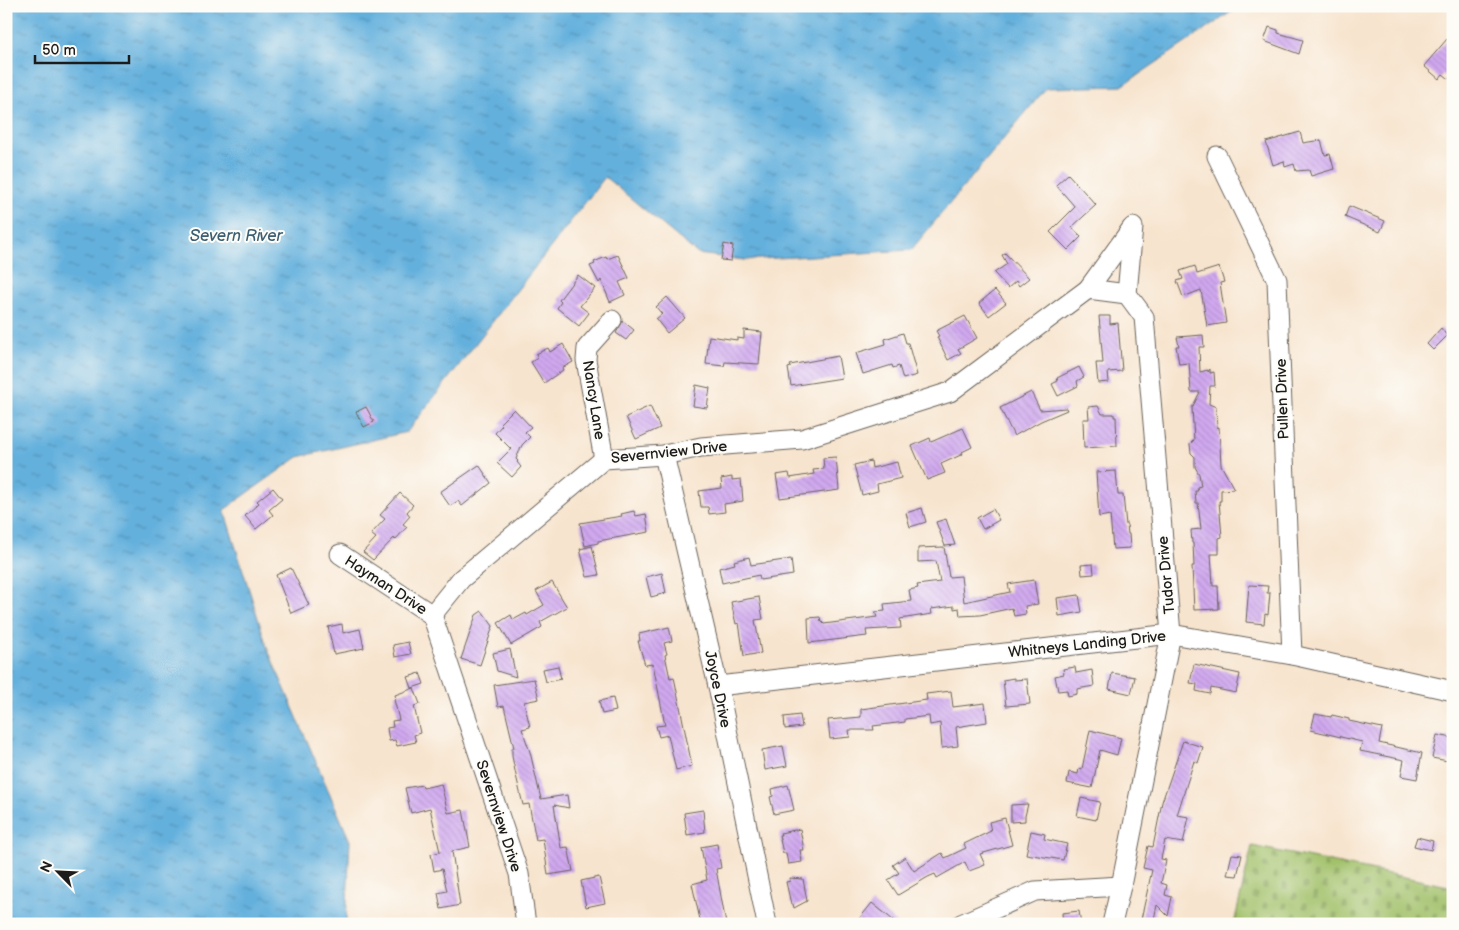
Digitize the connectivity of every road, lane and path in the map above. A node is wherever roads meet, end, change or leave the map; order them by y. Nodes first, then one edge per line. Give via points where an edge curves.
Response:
1 (1217, 156) dead end
2 (1088, 289) junction
3 (1127, 294) junction
4 (612, 320) dead end
5 (664, 455) junction
6 (604, 459) junction
7 (340, 554) dead end
8 (432, 615) junction
9 (1171, 634) junction
10 (1292, 655) junction
11 (718, 686) junction
12 (1453, 691) edge
13 (1121, 886) junction
14 (526, 924) edge
15 (767, 924) edge
16 (960, 924) edge
17 (1112, 924) edge

1 - 10 street, Pullen Drive via 1277,280
2 - 3 street
2 - 3 street, Severnview Drive via 1133,228
2 - 5 street, Severnview Drive via 950,392 802,439 701,447
3 - 9 street, Tudor Drive via 1144,317
4 - 6 street, Nancy Lane via 587,348 586,360
5 - 6 street, Severnview Drive
5 - 11 street, Joyce Drive
6 - 8 street, Severnview Drive via 460,579
7 - 8 street, Hayman Drive
8 - 14 street, Severnview Drive via 519,874
9 - 10 street, Whitneys Landing Drive
9 - 11 street, Whitneys Landing Drive
9 - 13 street, Tudor Drive
10 - 12 street, Whitneys Landing Drive
11 - 15 street, Joyce Drive
13 - 16 street via 1035,890
13 - 17 street, Tudor Drive

